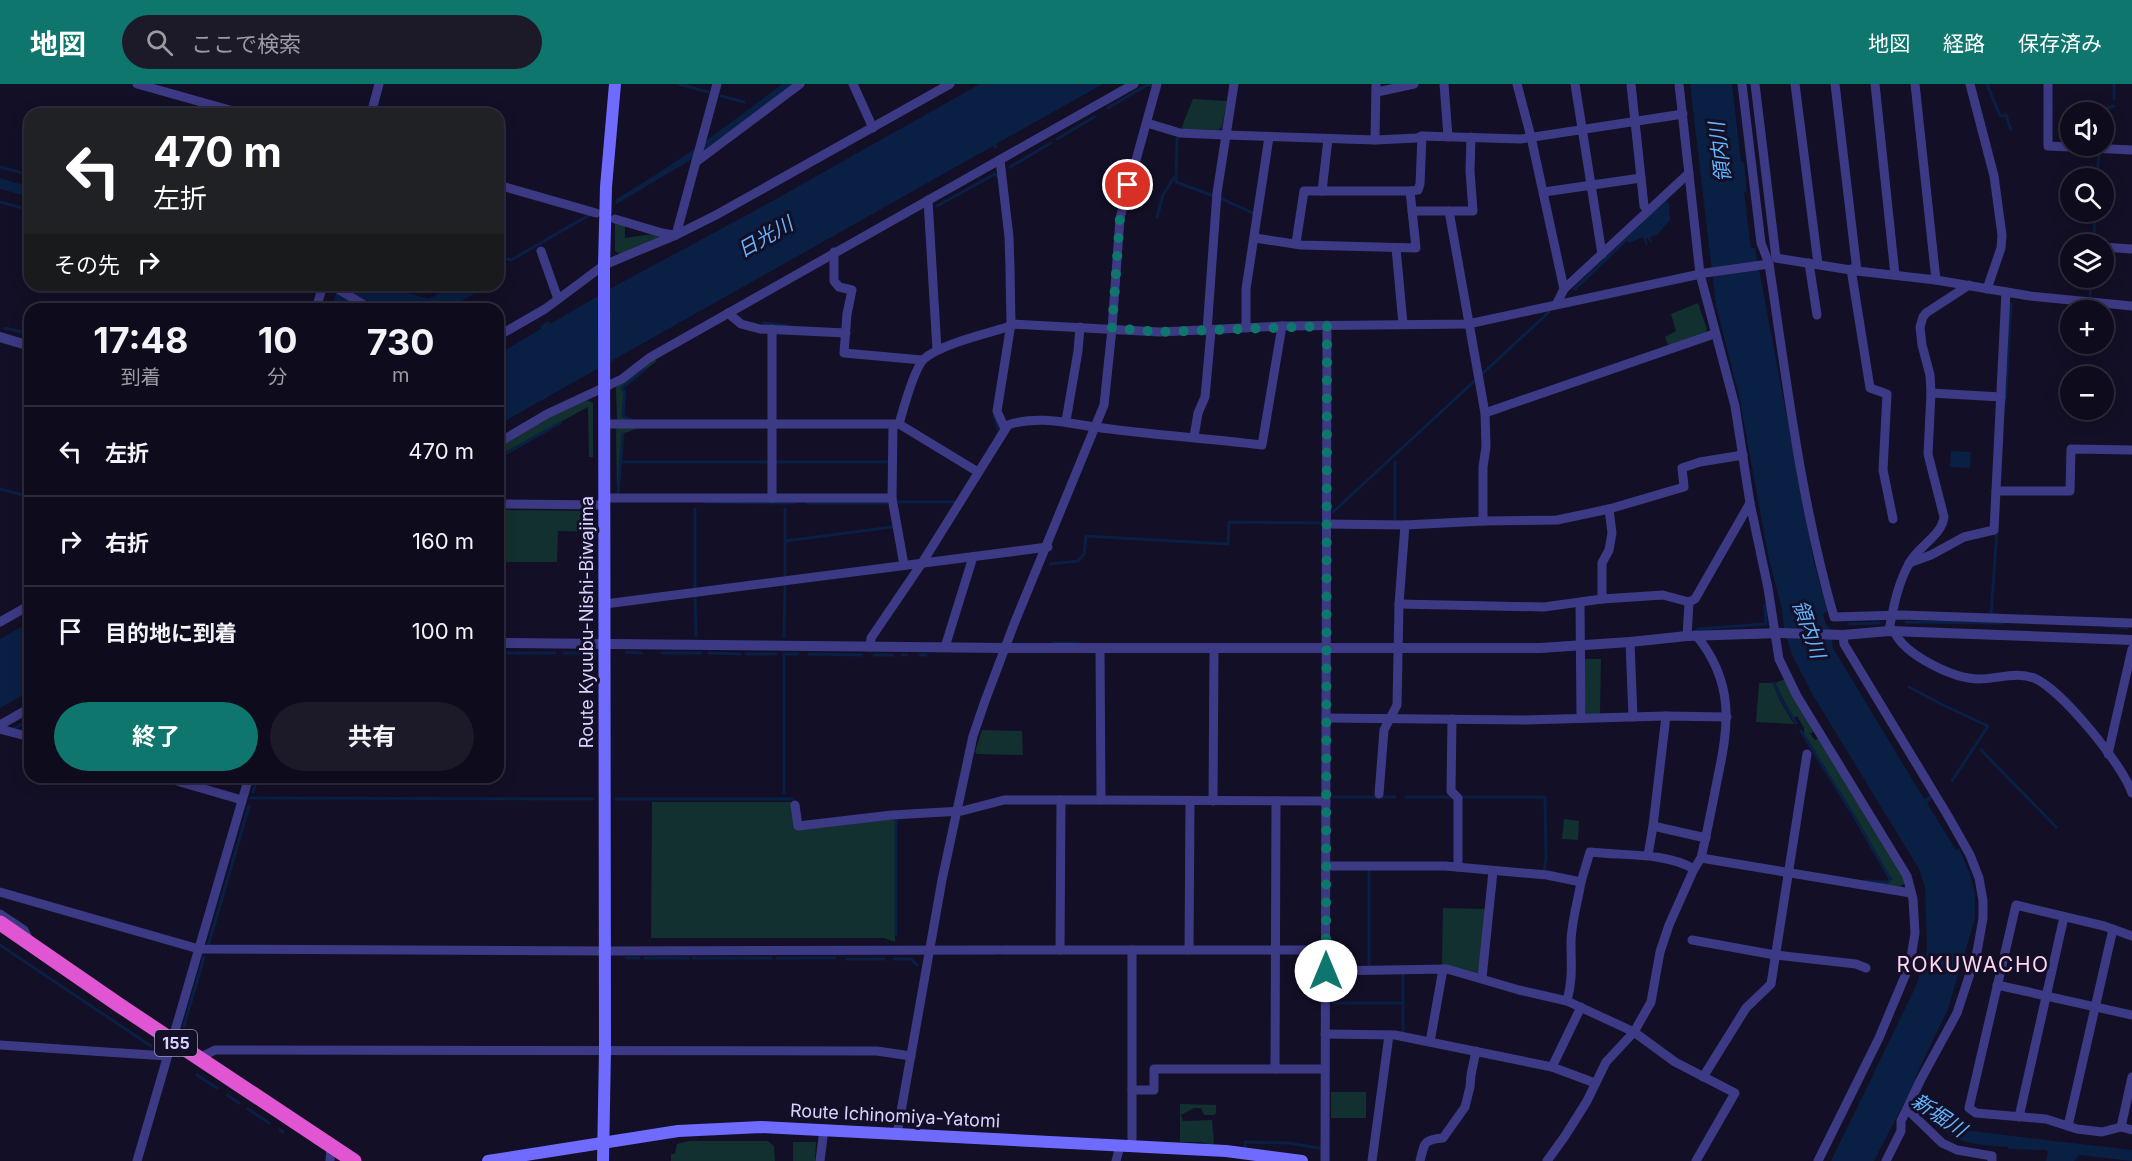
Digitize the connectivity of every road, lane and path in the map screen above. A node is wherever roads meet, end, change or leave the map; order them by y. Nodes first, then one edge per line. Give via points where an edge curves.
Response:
1 (137, 84) edge
2 (379, 84) edge
3 (615, 84) edge
4 (717, 84) edge
5 (800, 84) edge
6 (853, 84) edge
7 (950, 84) edge
8 (1134, 84) edge
9 (1157, 84) edge
10 (1234, 84) edge
11 (1414, 84) edge
12 (1444, 84) edge
13 (1517, 84) edge
14 (1575, 84) edge
15 (1631, 84) edge
16 (1679, 84) edge
17 (1742, 84) edge
18 (1755, 84) edge
19 (1795, 84) edge
20 (1835, 84) edge
21 (1875, 84) edge
22 (1915, 84) edge
23 (1970, 84) edge
24 (2048, 84) edge
25 (1377, 88) edge
26 (223, 108) edge
27 (373, 108) edge
28 (1683, 114) junction
29 (1635, 122) junction
30 (1147, 123) junction
31 (873, 128) junction
32 (1582, 130) junction
33 (1225, 135) junction
34 (1422, 136) junction
35 (1448, 136) junction
36 (1269, 137) junction
37 (1471, 137) junction
38 (1531, 137) junction
39 (1328, 139) junction
40 (1375, 140) junction
41 (2132, 150) edge
42 (696, 160) junction
43 (1000, 160) junction
44 (1689, 173) junction
45 (1641, 178) junction
46 (1591, 185) junction
47 (504, 187) edge
48 (1322, 191) junction
49 (1410, 191) junction
50 (1544, 192) junction
51 (928, 200) junction
52 (1770, 206) junction
53 (1412, 211) junction
54 (1449, 211) junction
55 (594, 212) dead end
56 (1648, 212) junction
57 (615, 219) dead end
58 (676, 235) junction
59 (1255, 238) junction
60 (1296, 243) junction
61 (1396, 248) junction
62 (2114, 248) edge
63 (2132, 249) edge
64 (541, 251) dead end
65 (834, 252) junction
66 (1602, 254) junction
67 (1765, 254) junction
68 (1766, 264) junction
69 (1814, 264) junction
70 (604, 265) junction
71 (1854, 270) junction
72 (1702, 273) junction
73 (1895, 275) junction
74 (1936, 280) junction
75 (1969, 285) junction
76 (1564, 289) junction
77 (1987, 289) junction
78 (341, 291) edge
79 (2006, 292) junction
80 (558, 299) junction
81 (361, 303) edge
82 (1557, 303) junction
83 (2132, 306) edge
84 (728, 313) junction
85 (1817, 315) dead end
86 (1402, 324) junction
87 (1468, 324) junction
88 (1011, 325) junction
89 (1282, 326) junction
90 (1327, 326) junction
91 (1080, 327) junction
92 (1112, 328) junction
93 (1246, 328) junction
94 (772, 330) junction
95 (1209, 331) junction
96 (504, 332) edge
97 (846, 333) junction
98 (1714, 333) junction
99 (0, 337) edge
100 (24, 343) edge
101 (937, 351) junction
102 (922, 360) junction
103 (605, 383) junction
104 (1931, 393) junction
105 (2001, 397) junction
106 (1485, 412) junction
107 (1066, 421) junction
108 (605, 424) junction
109 (772, 424) junction
110 (896, 424) junction
111 (1095, 427) junction
112 (1005, 429) junction
113 (1194, 437) junction
114 (504, 439) edge
115 (2132, 450) edge
116 (1743, 455) junction
117 (978, 472) junction
118 (1996, 491) junction
119 (772, 498) junction
120 (892, 498) junction
121 (605, 502) junction
122 (1750, 503) junction
123 (504, 504) edge
124 (1609, 509) junction
125 (1893, 519) dead end
126 (1483, 521) junction
127 (1326, 524) junction
128 (1405, 525) junction
129 (1047, 547) junction
130 (973, 557) junction
131 (922, 563) junction
132 (1909, 563) junction
133 (904, 565) junction
134 (1602, 599) junction
135 (1689, 602) junction
136 (1580, 603) junction
137 (605, 604) junction
138 (1399, 604) junction
139 (24, 608) edge
140 (1892, 616) junction
141 (0, 622) edge
142 (2132, 623) edge
143 (1892, 631) junction
144 (1778, 633) junction
145 (1841, 635) junction
146 (1692, 636) junction
147 (2132, 640) edge
148 (1630, 642) junction
149 (504, 643) edge
150 (604, 645) junction
151 (1580, 646) junction
152 (870, 647) junction
153 (945, 647) junction
154 (1006, 648) junction
155 (1100, 648) junction
156 (1214, 648) junction
157 (1326, 648) junction
158 (1398, 648) junction
159 (2132, 649) edge
160 (24, 712) edge
161 (1666, 716) junction
162 (1633, 717) junction
163 (1727, 717) junction
164 (1326, 718) junction
165 (1389, 718) junction
166 (1581, 718) junction
167 (1452, 719) junction
168 (0, 727) edge
169 (24, 736) edge
170 (1807, 754) dead end
171 (2108, 754) junction
172 (184, 783) edge
173 (247, 783) edge
174 (2132, 793) edge
175 (1379, 794) dead end
176 (242, 800) junction
177 (1061, 800) junction
178 (1101, 800) junction
179 (1190, 801) junction
180 (1213, 801) junction
181 (1275, 801) junction
182 (1326, 801) junction
183 (795, 805) dead end
184 (958, 810) junction
185 (1653, 826) junction
186 (1706, 838) junction
187 (1648, 855) junction
188 (1701, 858) junction
189 (1326, 866) junction
190 (1458, 867) junction
191 (1694, 869) junction
192 (1493, 871) junction
193 (1790, 874) junction
194 (1581, 882) junction
195 (0, 892) edge
196 (1911, 893) junction
197 (0, 914) edge
198 (2064, 917) junction
199 (0, 923) edge
200 (2113, 929) junction
201 (2132, 936) edge
202 (1692, 940) dead end
203 (33, 947) junction
204 (199, 949) junction
205 (931, 950) junction
206 (1060, 950) junction
207 (1132, 950) junction
208 (1189, 950) junction
209 (1275, 950) junction
210 (1326, 950) junction
211 (605, 951) junction
212 (1776, 955) junction
213 (1866, 968) dead end
214 (1443, 969) junction
215 (1326, 971) junction
216 (1482, 978) junction
217 (1997, 985) junction
218 (2046, 996) junction
219 (1567, 1001) junction
220 (1581, 1007) junction
221 (2095, 1007) junction
222 (2132, 1015) edge
223 (1634, 1032) junction
224 (1326, 1034) junction
225 (1389, 1035) junction
226 (172, 1040) junction
227 (1430, 1042) junction
228 (0, 1045) edge
229 (605, 1050) junction
230 (1476, 1051) junction
231 (167, 1056) junction
232 (911, 1056) junction
233 (199, 1058) junction
234 (1552, 1067) junction
235 (1275, 1069) junction
236 (1326, 1069) junction
237 (1703, 1077) junction
238 (2132, 1077) edge
239 (1595, 1083) junction
240 (1132, 1090) junction
241 (1908, 1107) junction
242 (2019, 1117) junction
243 (2068, 1126) junction
244 (2121, 1127) junction
245 (824, 1129) junction
246 (2132, 1130) edge
247 (897, 1134) junction
248 (604, 1142) junction
249 (1126, 1146) junction
250 (330, 1154) edge
251 (1225, 1156) edge
252 (137, 1161) edge
253 (354, 1161) edge
254 (488, 1161) edge
255 (603, 1161) edge
256 (820, 1161) edge
257 (1116, 1161) edge
258 (1302, 1161) edge
259 (1325, 1161) edge
260 (1372, 1161) edge
261 (1420, 1161) edge
262 (1547, 1161) edge
263 (1696, 1161) edge
264 (1818, 1161) edge
265 (1886, 1161) edge
266 (1992, 1161) edge

1 - 26 street
2 - 27 street
3 - 70 main road, Route Kyuubu-Nishi-Biwajima
4 - 42 street
5 - 42 street
6 - 31 street
7 - 31 street
8 - 43 street
9 - 30 street
10 - 33 street
11 - 25 street
12 - 35 street
13 - 38 street
14 - 32 street
15 - 29 street
16 - 28 street
17 - 67 street
18 - 52 street
19 - 69 street
20 - 71 street
21 - 73 street
22 - 74 street
23 - 77 street via 1994,176 2002,235
24 - 41 street via 2048,146
25 - 40 street
28 - 29 street
28 - 44 street
29 - 32 street
29 - 45 street
30 - 33 street via 1180,133
30 - 92 street via 1120,218
31 - 58 street
32 - 38 street
32 - 46 street
33 - 36 street
33 - 95 street via 1217,193
34 - 35 street
34 - 40 street
34 - 49 street via 1420,184 1418,190
35 - 37 street
36 - 39 street
36 - 59 street
37 - 38 street
37 - 54 street via 1473,211
38 - 50 street
39 - 40 street
39 - 48 street
42 - 58 street
43 - 51 street
43 - 88 street via 1009,237
44 - 56 street
44 - 72 street
45 - 46 street
45 - 56 street
46 - 50 street
46 - 66 street
47 - 55 street
48 - 49 street
48 - 60 street via 1304,191
49 - 53 street
50 - 76 street
51 - 65 street
51 - 101 street
52 - 67 street
52 - 69 street via 1776,258
53 - 54 street
53 - 61 street via 1416,249
54 - 87 street
56 - 66 street
57 - 58 street
58 - 70 street
59 - 60 street
59 - 93 street via 1246,289
60 - 61 street
61 - 86 street
62 - 63 street
64 - 80 street
65 - 84 street
65 - 97 street via 834,281 839,287 852,290
66 - 76 street
67 - 68 street
68 - 72 street
68 - 140 street via 1800,468 1834,618
69 - 71 street
69 - 85 street
70 - 80 street
70 - 103 main road, Route Kyuubu-Nishi-Biwajima
71 - 73 street
71 - 125 street via 1870,387 1887,394 1883,470
72 - 82 street
72 - 98 street
73 - 74 street
74 - 75 street
75 - 77 street
75 - 104 street via 1926,313 1921,322
76 - 82 street
77 - 79 street
78 - 81 street
79 - 83 street
79 - 105 street
80 - 96 street
82 - 87 street
84 - 94 street via 741,324
84 - 103 street via 649,357 622,379
86 - 87 street
86 - 90 street
87 - 106 street
88 - 91 street
88 - 101 street
88 - 112 street via 997,411
89 - 90 street
89 - 93 street
89 - 113 street via 1262,445
90 - 127 street
91 - 92 street
91 - 107 street
92 - 95 street
92 - 111 street via 1104,405
93 - 95 street
94 - 97 street
94 - 109 street
95 - 113 street via 1205,397
97 - 102 street via 844,353
98 - 106 street
98 - 116 street via 1735,406
99 - 100 street
101 - 102 street
102 - 110 street
103 - 108 main road, Route Kyuubu-Nishi-Biwajima
103 - 114 street
104 - 105 street
104 - 132 street via 1928,454 1944,522
105 - 118 street
106 - 126 street
107 - 111 street
107 - 112 street via 1020,421
108 - 109 street
108 - 121 main road, Route Kyuubu-Nishi-Biwajima
109 - 110 street
109 - 119 street
110 - 117 street
110 - 120 street
111 - 113 street
111 - 129 street
112 - 117 street
115 - 118 street via 2071,449 2070,490
116 - 122 street
116 - 124 street via 1682,468 1684,487
117 - 131 street
118 - 132 street via 1994,530 1964,537
119 - 120 street
119 - 121 street
120 - 133 street
121 - 123 street
121 - 137 main road, Route Kyuubu-Nishi-Biwajima
122 - 135 street via 1695,599
122 - 144 street
124 - 126 street via 1557,520
124 - 134 street via 1612,533 1602,562
126 - 128 street
127 - 128 street
127 - 157 street
128 - 138 street
129 - 130 street
129 - 154 street
130 - 131 street
130 - 153 street
131 - 133 street
131 - 152 street via 871,639
132 - 140 street
133 - 137 street
134 - 135 street via 1663,595
134 - 136 street
135 - 146 street
136 - 138 street via 1544,607
136 - 151 street
137 - 150 main road, Route Kyuubu-Nishi-Biwajima
138 - 158 street
139 - 141 street
140 - 142 street
140 - 143 street
143 - 145 street
143 - 147 street
143 - 171 street via 1909,651 1950,672 1971,678 2034,678 2080,718
144 - 145 street
144 - 146 street
144 - 196 street via 1779,658 1797,696 1902,867
145 - 241 street via 1970,855 1983,901 1977,952 1957,1013
146 - 148 street
146 - 163 street via 1709,651 1722,682
148 - 151 street
148 - 162 street
149 - 150 street
150 - 152 street
150 - 211 main road, Route Kyuubu-Nishi-Biwajima
151 - 158 street
151 - 166 street
152 - 153 street
153 - 154 street
154 - 155 street
154 - 184 street via 984,701
155 - 156 street
155 - 178 street
156 - 157 street
156 - 180 street
157 - 158 street
157 - 164 street
158 - 165 street via 1397,705
159 - 171 street
160 - 168 street
161 - 162 street
161 - 163 street
161 - 185 street
162 - 166 street
163 - 186 street
164 - 165 street
164 - 182 street
165 - 167 street
165 - 175 street via 1384,730
166 - 167 street
167 - 190 street via 1451,791 1458,798
168 - 169 street
170 - 193 street
171 - 174 street
172 - 176 street
173 - 176 street
176 - 204 street
177 - 178 street
177 - 184 street via 1004,800
177 - 206 street
178 - 179 street
179 - 180 street
179 - 208 street
180 - 181 street
181 - 182 street
181 - 209 street
182 - 189 street
183 - 184 street via 798,826
184 - 205 street
185 - 186 street
185 - 187 street
186 - 188 street
187 - 191 street
187 - 194 street via 1590,852
188 - 191 street
188 - 193 street
189 - 190 street
189 - 210 street
190 - 192 street
191 - 223 street via 1660,951 1651,1002
192 - 194 street
192 - 216 street
193 - 196 street
193 - 212 street
194 - 219 street
195 - 204 street
196 - 264 street via 1915,933 1910,964 1879,1038
197 - 203 street via 24,930
198 - 200 street
198 - 217 street via 2016,905
198 - 218 street
199 - 203 highway, 155
200 - 201 street
200 - 221 street
202 - 212 street
203 - 226 highway, 155
204 - 211 street
204 - 226 street
205 - 206 street
205 - 211 street
205 - 232 street
206 - 207 street
207 - 208 street
207 - 240 street
208 - 209 street
209 - 210 street
209 - 235 street
210 - 215 street
211 - 229 main road, Route Kyuubu-Nishi-Biwajima
212 - 213 street
212 - 237 street via 1771,984 1746,1008
214 - 215 street
214 - 216 street
214 - 227 street
215 - 224 street
216 - 219 street
217 - 218 street
217 - 242 street via 1969,1108 1976,1113
218 - 221 street
218 - 242 street
219 - 220 street
220 - 223 street
220 - 234 street
221 - 222 street
221 - 243 street
223 - 237 street
223 - 239 street via 1606,1062
224 - 225 street
224 - 236 street
225 - 227 street
225 - 260 street
226 - 231 street
226 - 233 highway, 155
227 - 230 street
228 - 231 street
229 - 232 street via 877,1051
229 - 233 street via 215,1050
229 - 248 main road, Route Kyuubu-Nishi-Biwajima
230 - 234 street
230 - 261 street via 1465,1107 1443,1138 1425,1142
231 - 252 street
232 - 247 street
233 - 250 highway, 155
234 - 239 street
235 - 236 street
235 - 240 street via 1154,1069 1154,1090
236 - 259 street
237 - 263 street via 1735,1093
238 - 244 street
239 - 262 street via 1566,1136
240 - 249 street
241 - 265 street
241 - 266 street via 1942,1143 1957,1150 1992,1156
242 - 243 street
243 - 244 street via 2102,1132
244 - 246 street
245 - 247 main road, Route Ichinomiya-Yatomi
245 - 248 main road, Route Ichinomiya-Yatomi via 712,1128
245 - 256 street
247 - 249 main road, Route Ichinomiya-Yatomi
248 - 254 main road, Route Ichinomiya-Yatomi
248 - 255 main road, Route Kyuubu-Nishi-Biwajima
249 - 251 main road, Route Ichinomiya-Yatomi
249 - 257 street
250 - 253 highway, 155
251 - 258 main road, Route Ichinomiya-Yatomi

